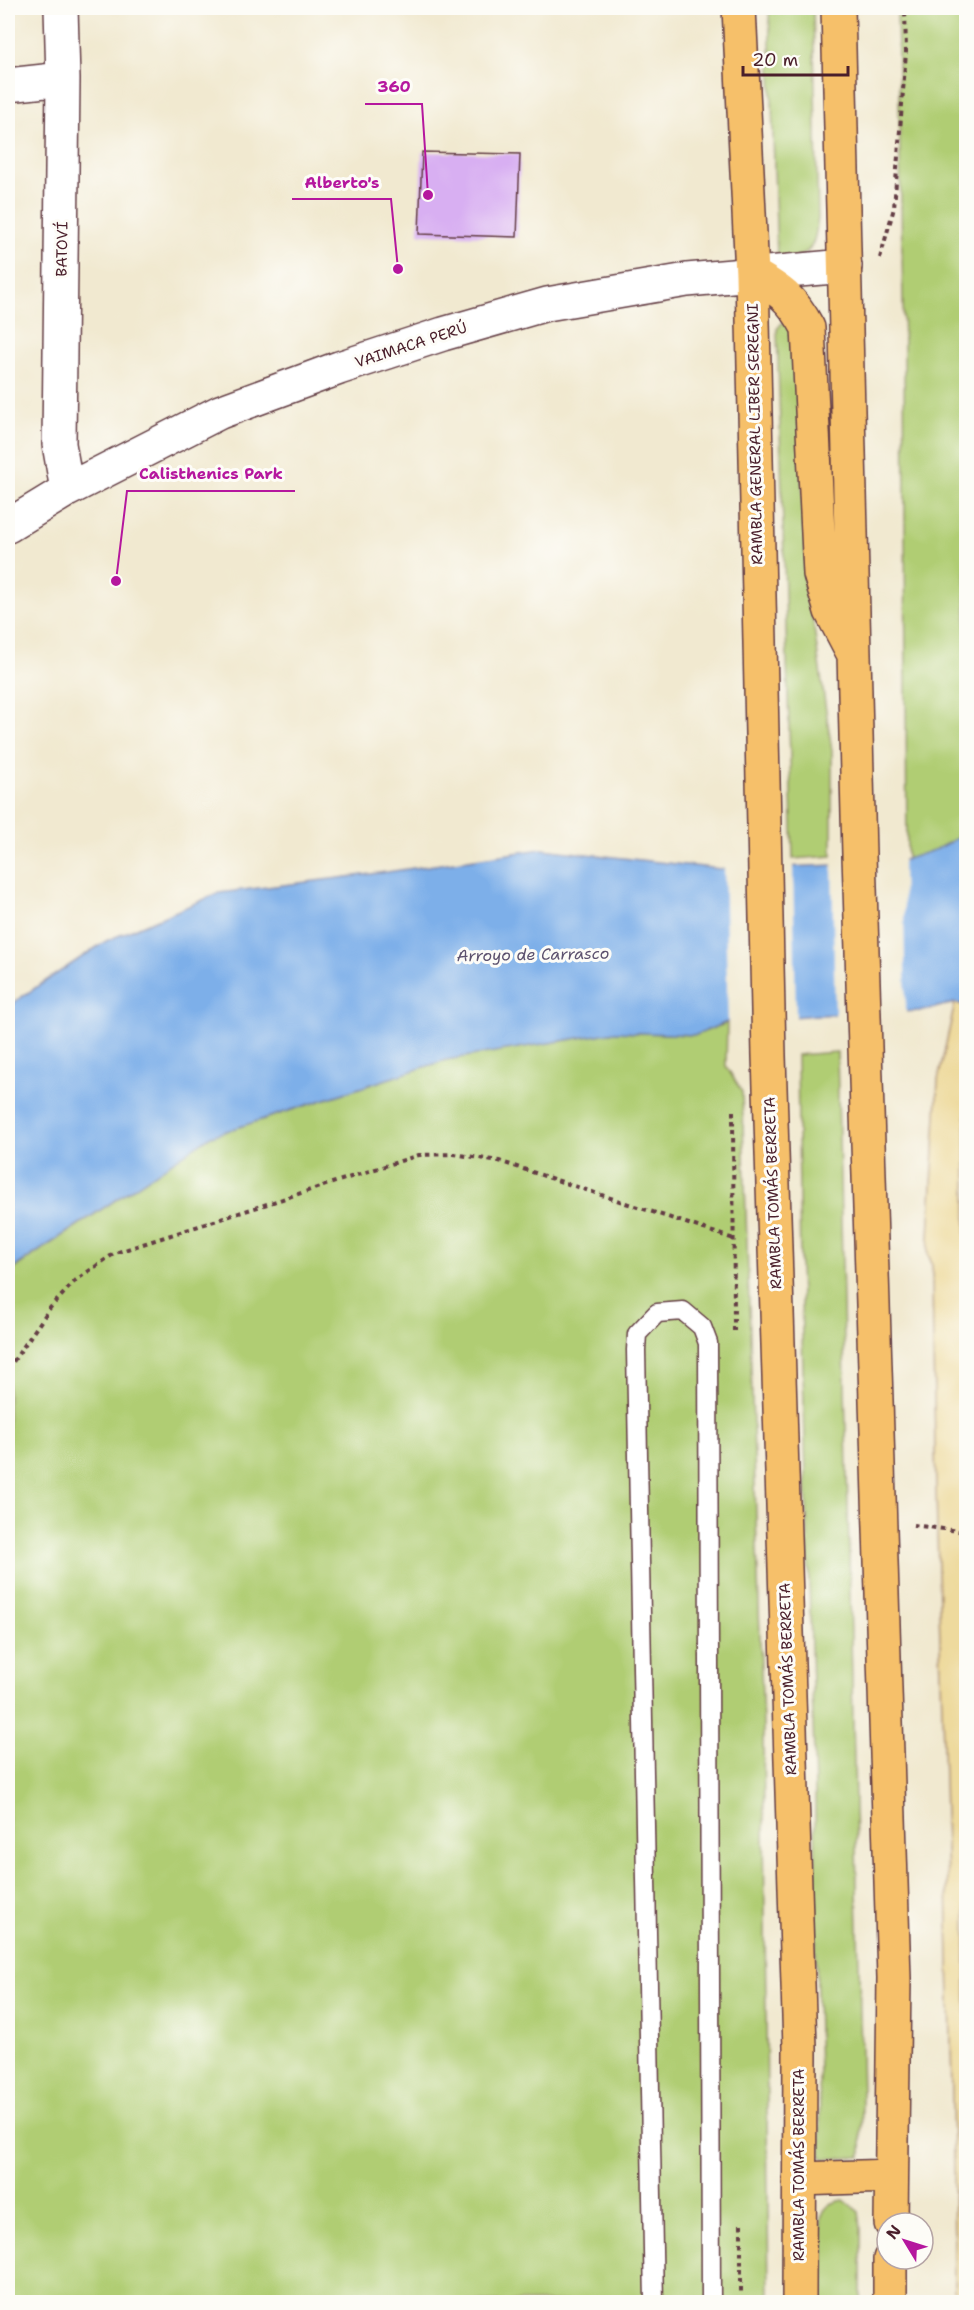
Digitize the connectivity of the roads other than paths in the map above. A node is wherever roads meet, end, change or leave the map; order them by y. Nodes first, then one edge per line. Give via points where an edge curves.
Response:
1 (61, 8) edge
2 (739, 8) edge
3 (838, 8) edge
4 (63, 79) junction
5 (8, 85) edge
6 (845, 266) junction
7 (752, 274) junction
8 (67, 490) junction
9 (8, 526) edge
10 (856, 658) junction
11 (769, 1056) joint
12 (891, 2176) junction
13 (799, 2180) junction
14 (891, 2211) edge
15 (890, 2271) edge
16 (654, 2302) edge
17 (711, 2302) edge
18 (799, 2302) edge
19 (890, 2302) edge

1 - 4 street, BATOVÍ
2 - 7 main road, RAMBLA GENERAL LIBER SEREGNI
3 - 6 main road
4 - 5 street
4 - 8 street, BATOVÍ via 59,444
6 - 7 street, VAIMACA PERÚ
6 - 10 main road
7 - 8 street, VAIMACA PERÚ via 687,280 547,304 443,334 220,412
7 - 10 main road via 782,292 808,328 820,574 831,611
7 - 11 main road, RAMBLA GENERAL LIBER SEREGNI
8 - 9 street, VAIMACA PERÚ
10 - 12 main road via 894,1978
11 - 13 main road, RAMBLA TOMÁS BERRETA via 800,2036
12 - 13 main road
12 - 14 main road
13 - 18 main road, RAMBLA TOMÁS BERRETA
15 - 19 main road
16 - 17 lane via 636,1350 637,1334 657,1314 683,1311 702,1327 708,1343

